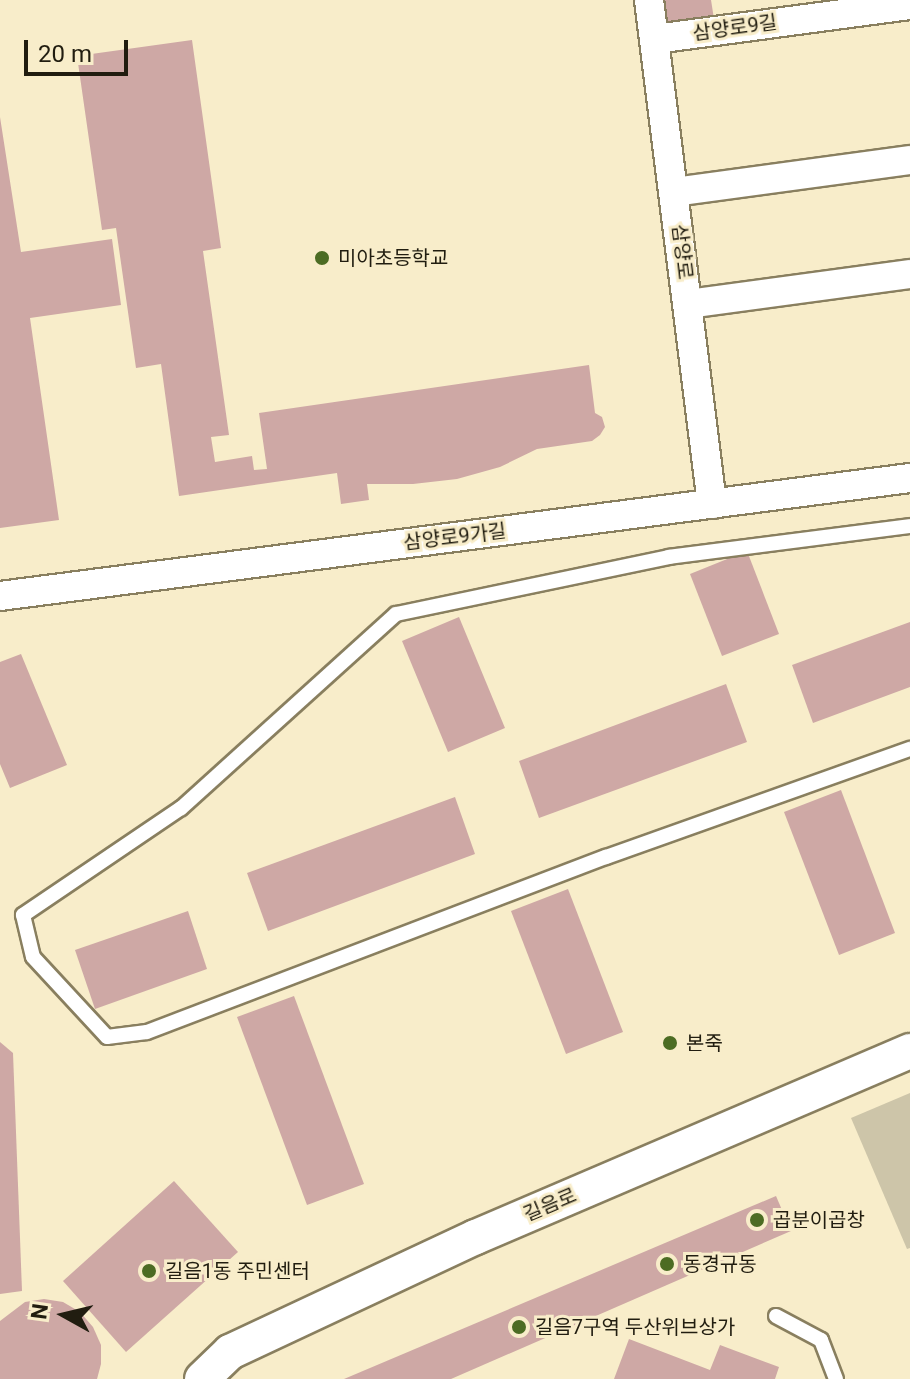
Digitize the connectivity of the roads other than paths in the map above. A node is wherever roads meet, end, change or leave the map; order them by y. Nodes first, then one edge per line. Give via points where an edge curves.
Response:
1 (649, 0) edge
2 (910, 5) edge
3 (655, 39) junction
4 (910, 160) edge
5 (674, 192) junction
6 (910, 274) edge
7 (688, 304) junction
8 (910, 478) edge
9 (712, 504) junction
10 (910, 526) edge
11 (0, 596) edge
12 (910, 749) edge
13 (910, 1051) edge
14 (776, 1316) dead end
15 (202, 1379) edge
16 (836, 1379) edge

1 - 3 street, 삼양로
2 - 3 street, 삼양로9길
3 - 5 street, 삼양로
4 - 5 street
5 - 7 street, 삼양로
6 - 7 street
7 - 9 street, 삼양로
8 - 9 street, 삼양로9가길
9 - 11 street, 삼양로9가길
10 - 12 lane via 669,557 396,614 181,808 23,915 33,957 107,1037 147,1032 606,857
13 - 15 street, 길음로 via 476,1237 230,1352
14 - 16 lane via 821,1340

